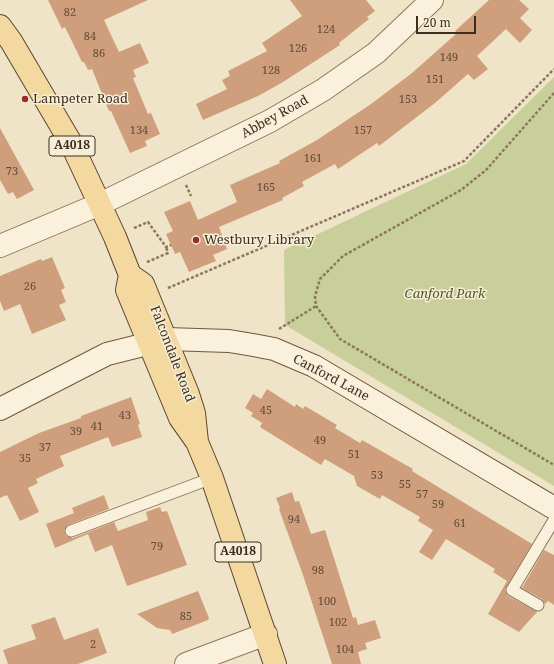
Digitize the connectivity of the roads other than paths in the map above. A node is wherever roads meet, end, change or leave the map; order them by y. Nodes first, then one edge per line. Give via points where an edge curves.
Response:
1 (432, 0) edge
2 (0, 26) edge
3 (100, 204) junction
4 (0, 246) edge
5 (130, 275) junction
6 (158, 341) junction
7 (0, 409) edge
8 (212, 478) junction
9 (554, 508) edge
10 (554, 520) edge
11 (71, 531) dead end
12 (538, 605) dead end
13 (266, 634) junction
14 (186, 664) edge
15 (275, 664) edge

1 - 3 street, Abbey Road via 376,52 323,90 270,122
2 - 3 main road, Falcondale Road / A4018 via 71,143
3 - 4 street
3 - 5 main road, Falcondale Road / A4018
5 - 6 main road, Falcondale Road / A4018 via 127,290
5 - 6 main road, Falcondale Road / A4018 via 143,284 149,296
6 - 7 street, Canford Lane via 107,354
6 - 8 main road, Falcondale Road / A4018 via 194,413 197,442
6 - 9 street, Canford Lane via 229,341 274,349 314,366
8 - 11 lane
8 - 13 main road, Falcondale Road / A4018
10 - 12 lane via 512,590
13 - 14 street
13 - 15 main road, Falcondale Road / A4018

